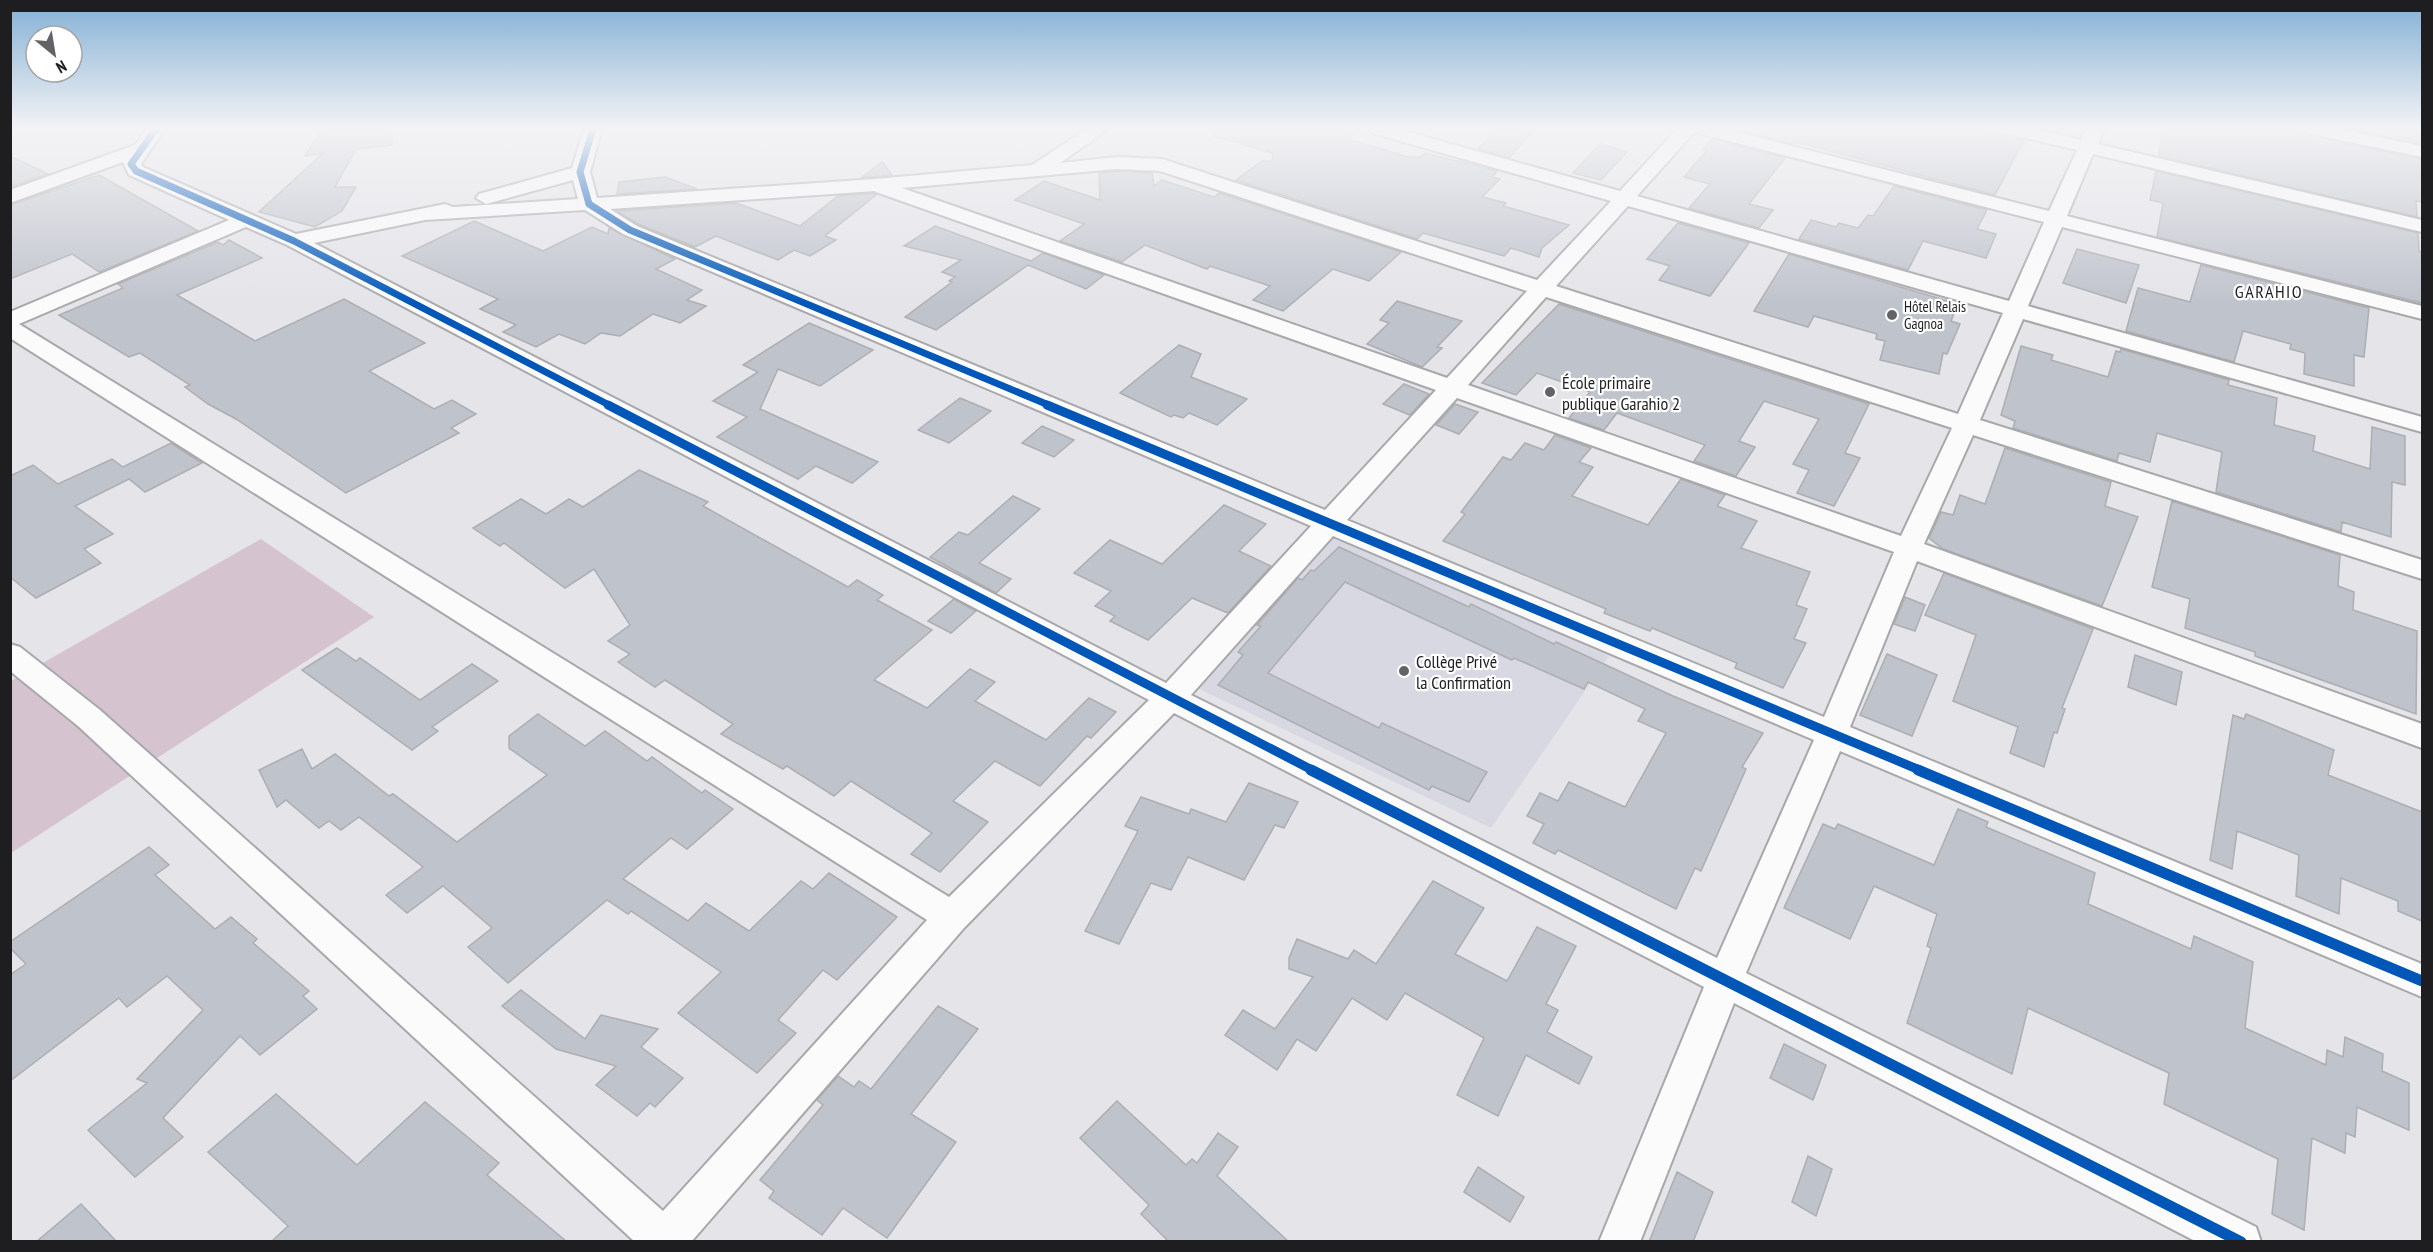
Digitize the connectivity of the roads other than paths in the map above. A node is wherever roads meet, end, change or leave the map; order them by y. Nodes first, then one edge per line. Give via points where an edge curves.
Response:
1 (33, 187) edge
2 (174, 187) edge
3 (525, 187) edge
4 (584, 187) edge
5 (839, 187) edge
6 (883, 187) edge
7 (1231, 187) edge
8 (1582, 187) edge
9 (1634, 187) edge
10 (1932, 187) edge
11 (2069, 187) edge
12 (2277, 187) edge
13 (10, 197) edge
14 (1623, 199) junction
15 (589, 204) junction
16 (428, 215) junction
17 (248, 219) junction
18 (2055, 219) junction
19 (2422, 226) edge
20 (294, 241) junction
21 (1542, 289) junction
22 (2016, 310) junction
23 (2422, 313) edge
24 (10, 320) edge
25 (10, 328) edge
26 (1454, 387) junction
27 (1966, 424) junction
28 (2422, 425) edge
29 (1330, 523) junction
30 (1909, 548) junction
31 (2422, 570) edge
32 (10, 654) edge
33 (1170, 698) junction
34 (1832, 733) junction
35 (2422, 736) edge
36 (952, 917) junction
37 (1725, 981) junction
38 (2422, 981) edge
39 (664, 1241) edge
40 (1619, 1242) edge
41 (2241, 1242) edge

1 - 13 street
2 - 17 street
3 - 16 street
4 - 15 street
5 - 15 street
6 - 26 street
7 - 21 street
8 - 14 street
9 - 14 street
10 - 18 street
11 - 18 street
12 - 19 street
14 - 21 street
14 - 22 street
15 - 16 street
15 - 29 street via 630,230
16 - 20 street
17 - 20 street
17 - 24 street
18 - 22 street
18 - 23 street
20 - 33 street
21 - 26 street
21 - 27 street
22 - 27 street
22 - 28 street
25 - 36 street
26 - 29 street
26 - 30 street
27 - 30 street
27 - 31 street
29 - 33 street
29 - 34 street
30 - 34 street
30 - 35 street
32 - 39 street via 89,718
33 - 36 street
33 - 37 street
34 - 37 street
34 - 38 street
36 - 39 street
37 - 40 street
37 - 41 street

